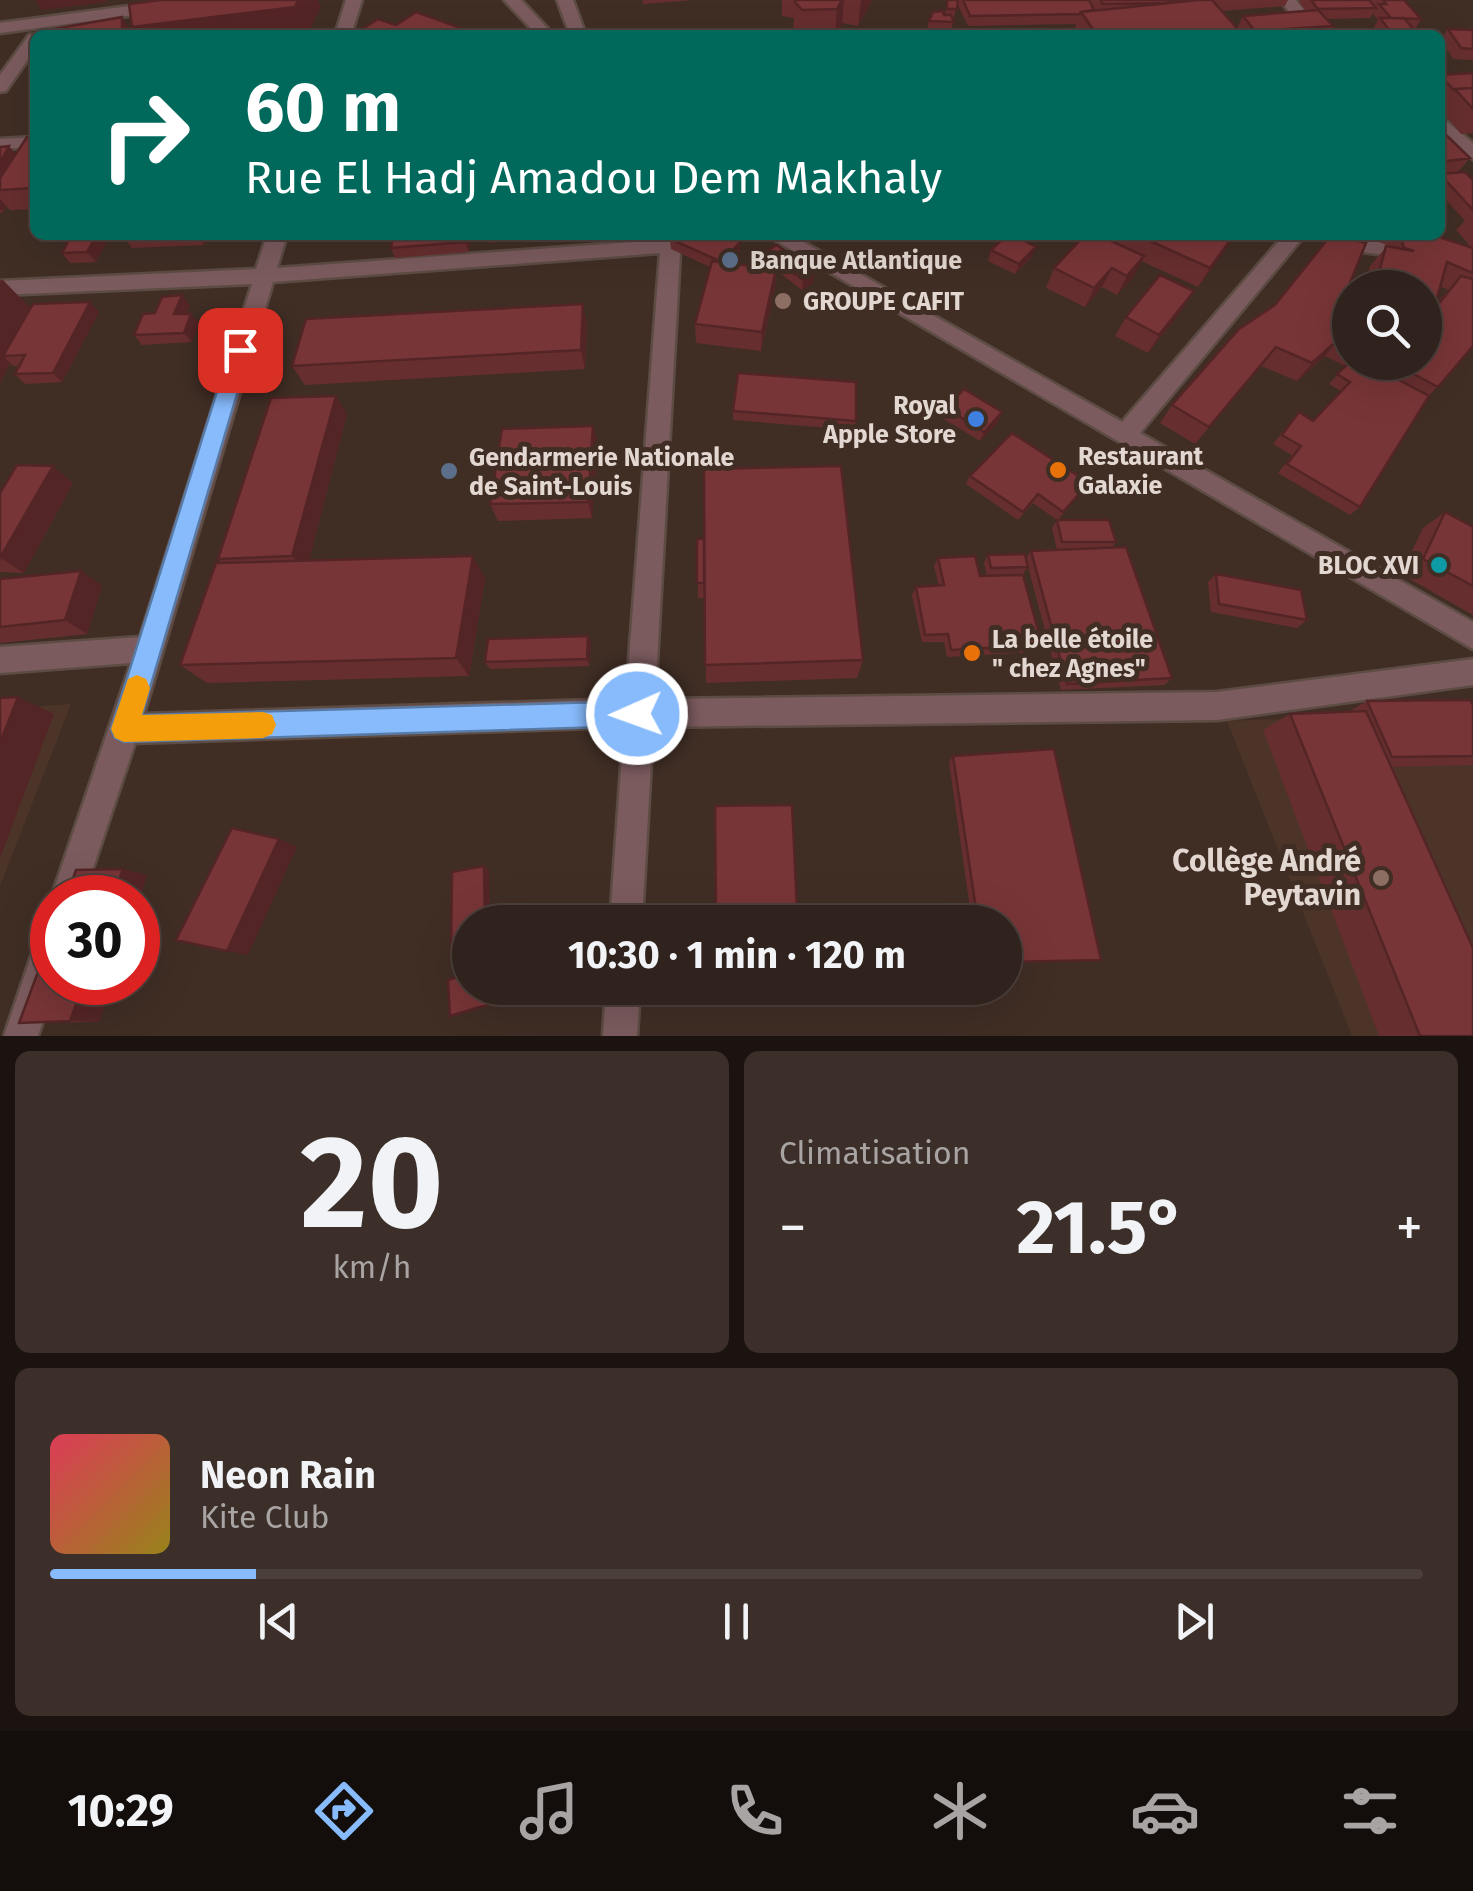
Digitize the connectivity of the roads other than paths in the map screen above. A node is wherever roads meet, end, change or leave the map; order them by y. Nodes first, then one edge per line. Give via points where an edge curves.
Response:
1 (209, 0) edge
2 (354, 0) edge
3 (512, 0) edge
4 (566, 0) edge
5 (1288, 0) edge
6 (50, 30) edge
7 (345, 30) edge
8 (541, 30) edge
9 (576, 30) edge
10 (1312, 30) edge
11 (30, 45) edge
12 (0, 87) edge
13 (1445, 126) edge
14 (30, 142) edge
15 (0, 144) edge
16 (1473, 153) edge
17 (275, 240) edge
18 (785, 240) edge
19 (1291, 240) edge
20 (1335, 240) edge
21 (669, 241) edge
22 (1473, 260) edge
23 (263, 276) junction
24 (0, 288) edge
25 (1124, 436) junction
26 (1473, 636) edge
27 (148, 649) junction
28 (0, 660) edge
29 (1473, 672) edge
30 (637, 714) junction
31 (124, 729) junction
32 (76, 875) edge
33 (627, 905) edge
34 (31, 1005) edge
35 (622, 1005) edge
36 (20, 1036) edge
37 (620, 1036) edge

1 - 6 street
2 - 7 street
3 - 8 street
4 - 9 street
5 - 10 street
11 - 12 street
13 - 16 street
14 - 15 street
17 - 23 street
18 - 25 street
19 - 25 street
20 - 22 street
21 - 23 street
21 - 30 street
23 - 24 street
23 - 27 street
25 - 26 street
27 - 28 street
27 - 31 street
29 - 30 street via 1217,706
30 - 31 street
30 - 33 street
31 - 32 street
34 - 36 street
35 - 37 street

